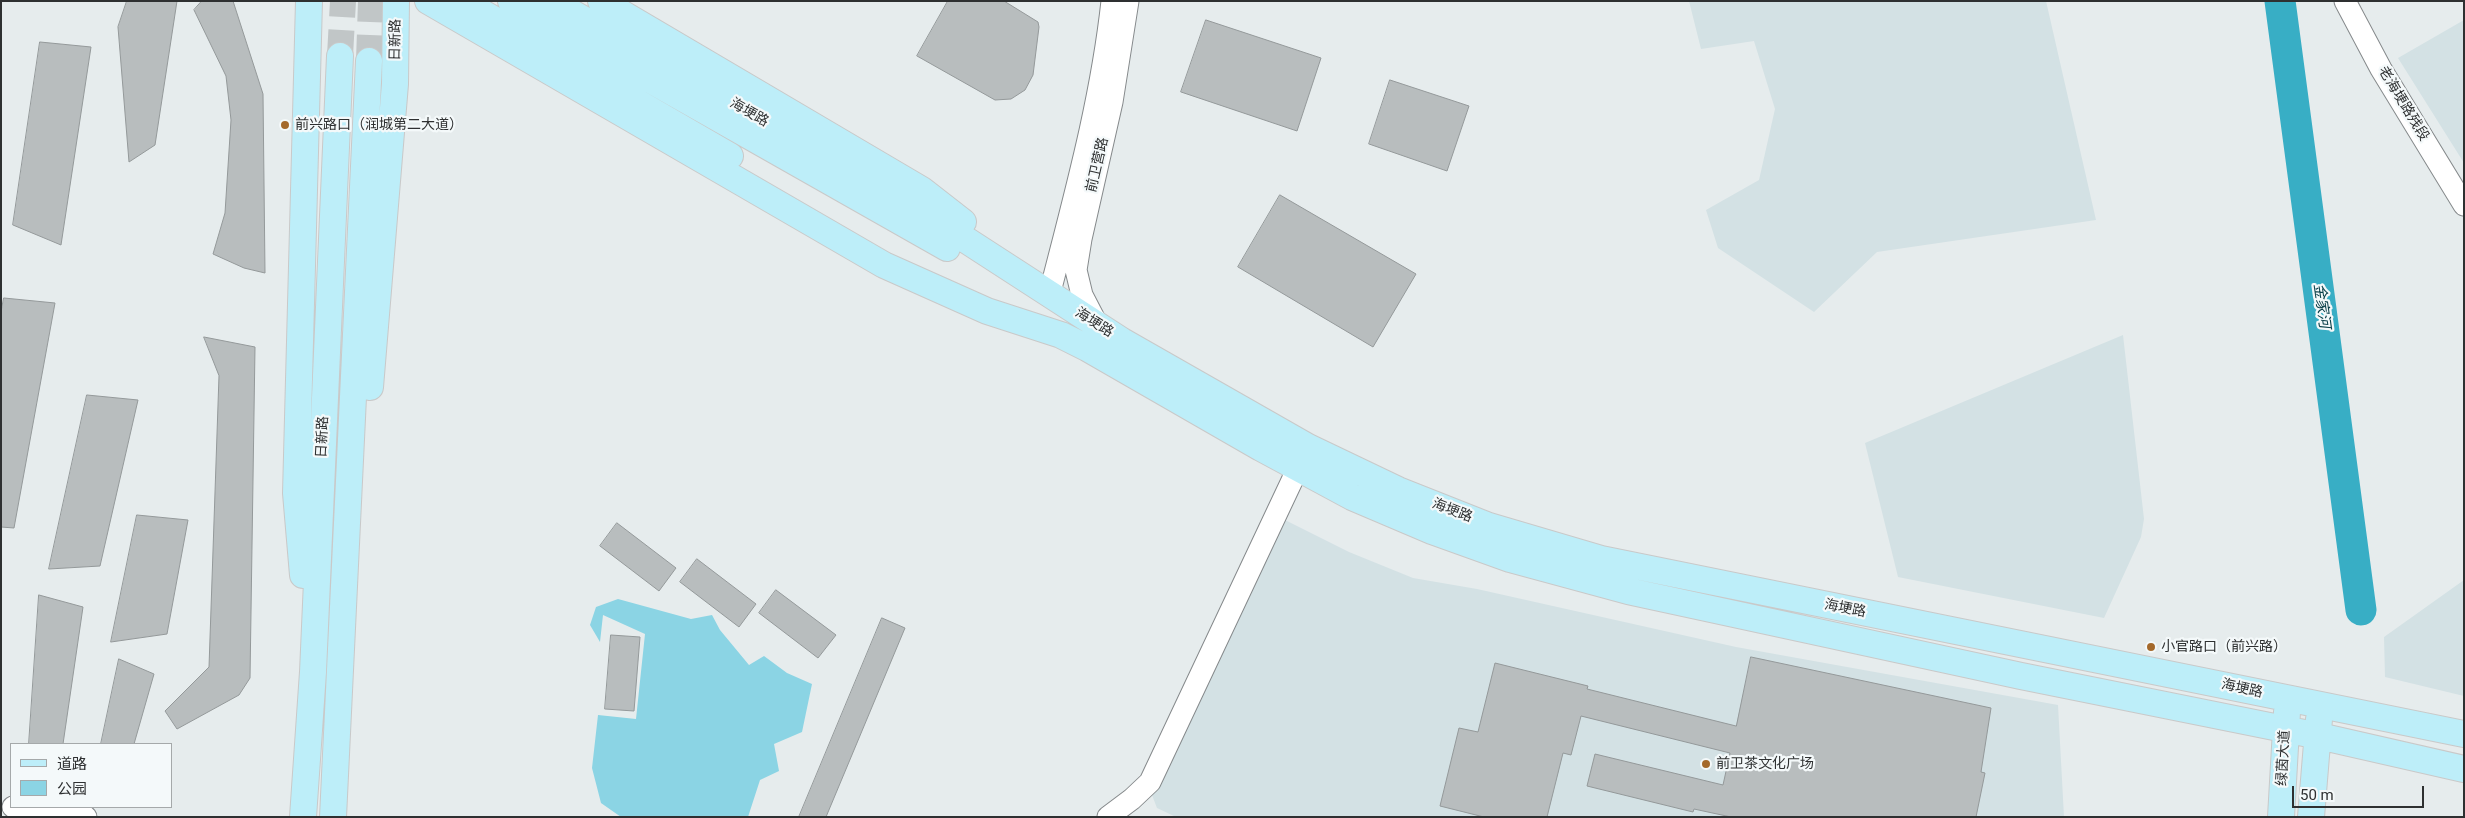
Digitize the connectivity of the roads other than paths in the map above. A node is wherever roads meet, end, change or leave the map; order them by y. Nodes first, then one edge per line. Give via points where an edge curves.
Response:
1 (309, 1) edge
2 (396, 1) edge
3 (428, 1) edge
4 (462, 1) edge
5 (511, 1) edge
6 (551, 1) edge
7 (601, 1) edge
8 (1112, 1) edge
9 (1128, 1) edge
10 (2345, 1) edge
11 (340, 56) tunnel mouth
12 (369, 61) tunnel mouth
13 (2464, 205) edge
14 (1049, 296) junction
15 (1096, 324) junction
16 (1061, 335) junction
17 (1298, 468) junction
18 (341, 646) junction
19 (312, 672) junction
20 (2288, 699) junction
21 (2320, 706) junction
22 (2286, 730) junction
23 (2464, 734) edge
24 (2319, 736) junction
25 (2464, 769) edge
26 (19, 808) edge
27 (86, 817) edge
28 (303, 817) edge
29 (332, 817) edge
30 (1108, 817) edge
31 (2281, 817) edge
32 (2312, 817) edge

1 - 19 main road via 296,493
2 - 18 main road, 日新路 via 395,84 370,399
3 - 16 main road via 884,265 987,311
4 - 16 main road, 海埂路 via 674,122 808,204 922,264 982,291
5 - 14 main road via 883,214 1006,280
6 - 14 main road, 海埂路 via 831,159 963,238
7 - 14 main road via 922,190 1016,264
8 - 14 street, 前卫营路 via 1092,123
9 - 15 street, 前卫营路 via 1112,102 1076,270 1082,294
10 - 13 street, 老海埂路残段 via 2381,69
11 - 19 main road, 日新路
12 - 18 main road, 日新路
14 - 15 main road, 海埂路
15 - 20 main road, 海埂路 via 1308,447 1398,490 1490,526 1601,559
16 - 17 main road, 海埂路
17 - 22 main road, 海埂路 via 1352,497 1432,531 1510,559 1619,588
17 - 30 street via 1150,782
18 - 29 main road, 日新路
19 - 28 main road, 日新路
20 - 21 main road, 海埂路
20 - 22 main road, 绿茵大道
21 - 23 main road, 海埂路
21 - 24 main road
22 - 24 main road, 海埂路
22 - 31 main road, 绿茵大道
24 - 25 main road, 海埂路
24 - 32 main road
26 - 27 street

